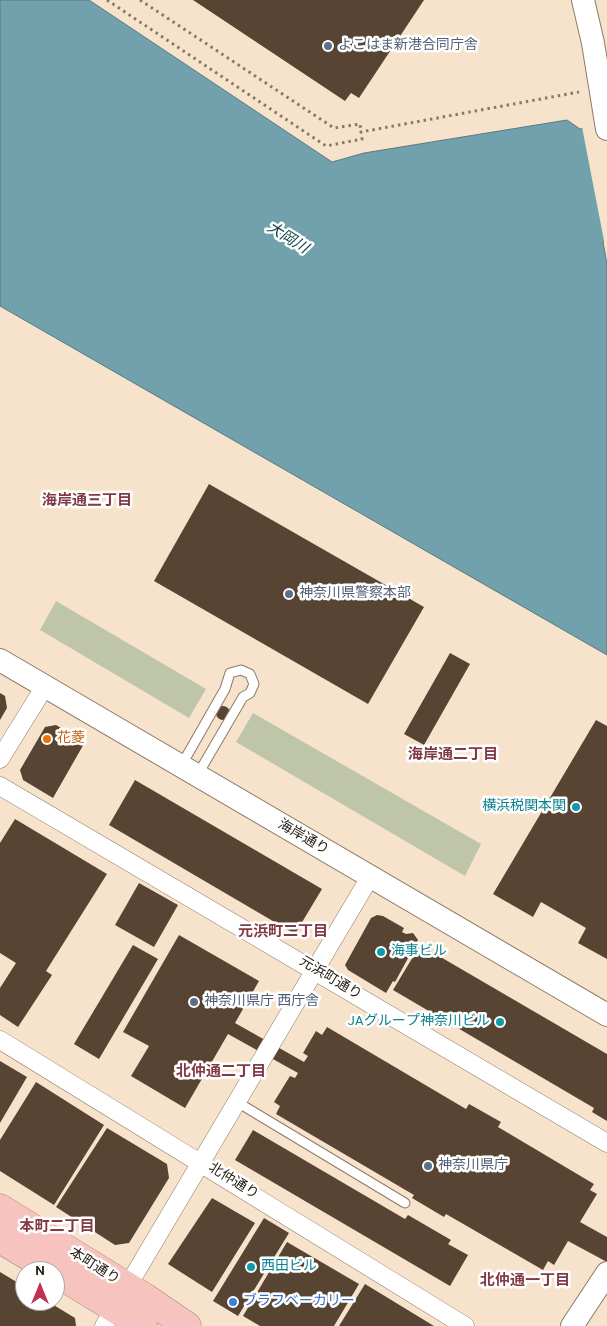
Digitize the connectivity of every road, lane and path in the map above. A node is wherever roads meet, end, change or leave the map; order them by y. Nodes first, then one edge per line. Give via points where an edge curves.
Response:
1 (106, 0) edge
2 (140, 0) edge
3 (583, 0) edge
4 (581, 91) dead end
5 (605, 119) edge
6 (361, 132) junction
7 (0, 660) edge
8 (45, 686) junction
9 (0, 759) edge
10 (189, 771) junction
11 (0, 786) edge
12 (370, 877) junction
13 (315, 970) junction
14 (607, 1015) edge
15 (0, 1040) edge
16 (237, 1102) junction
17 (607, 1143) edge
18 (201, 1162) junction
19 (405, 1203) dead end
20 (0, 1208) edge
21 (0, 1239) edge
22 (36, 1261) edge
23 (607, 1273) edge
24 (65, 1278) edge
25 (115, 1308) edge
26 (142, 1326) edge
27 (187, 1326) edge
28 (465, 1326) edge
29 (572, 1326) edge

1 - 6 path via 326,146 362,139
2 - 6 path via 334,128 360,124
3 - 5 street
4 - 6 path
7 - 8 street, 海岸通り
8 - 9 street
8 - 10 street, 海岸通り
10 - 10 lane via 230,673 242,670 250,674 254,684 250,693 243,697
10 - 12 street, 海岸通り
11 - 13 street, 元浜町通り
12 - 13 street
12 - 14 street, 海岸通り
13 - 16 street
13 - 17 street, 元浜町通り
15 - 18 street, 北仲通り
16 - 18 street
16 - 19 lane
18 - 25 street
18 - 28 street, 北仲通り
20 - 25 highway, 本町通り
21 - 22 highway, 本町通り
23 - 29 street
24 - 25 highway, 本町通り
25 - 26 highway, 本町通り
25 - 27 highway, 本町通り

